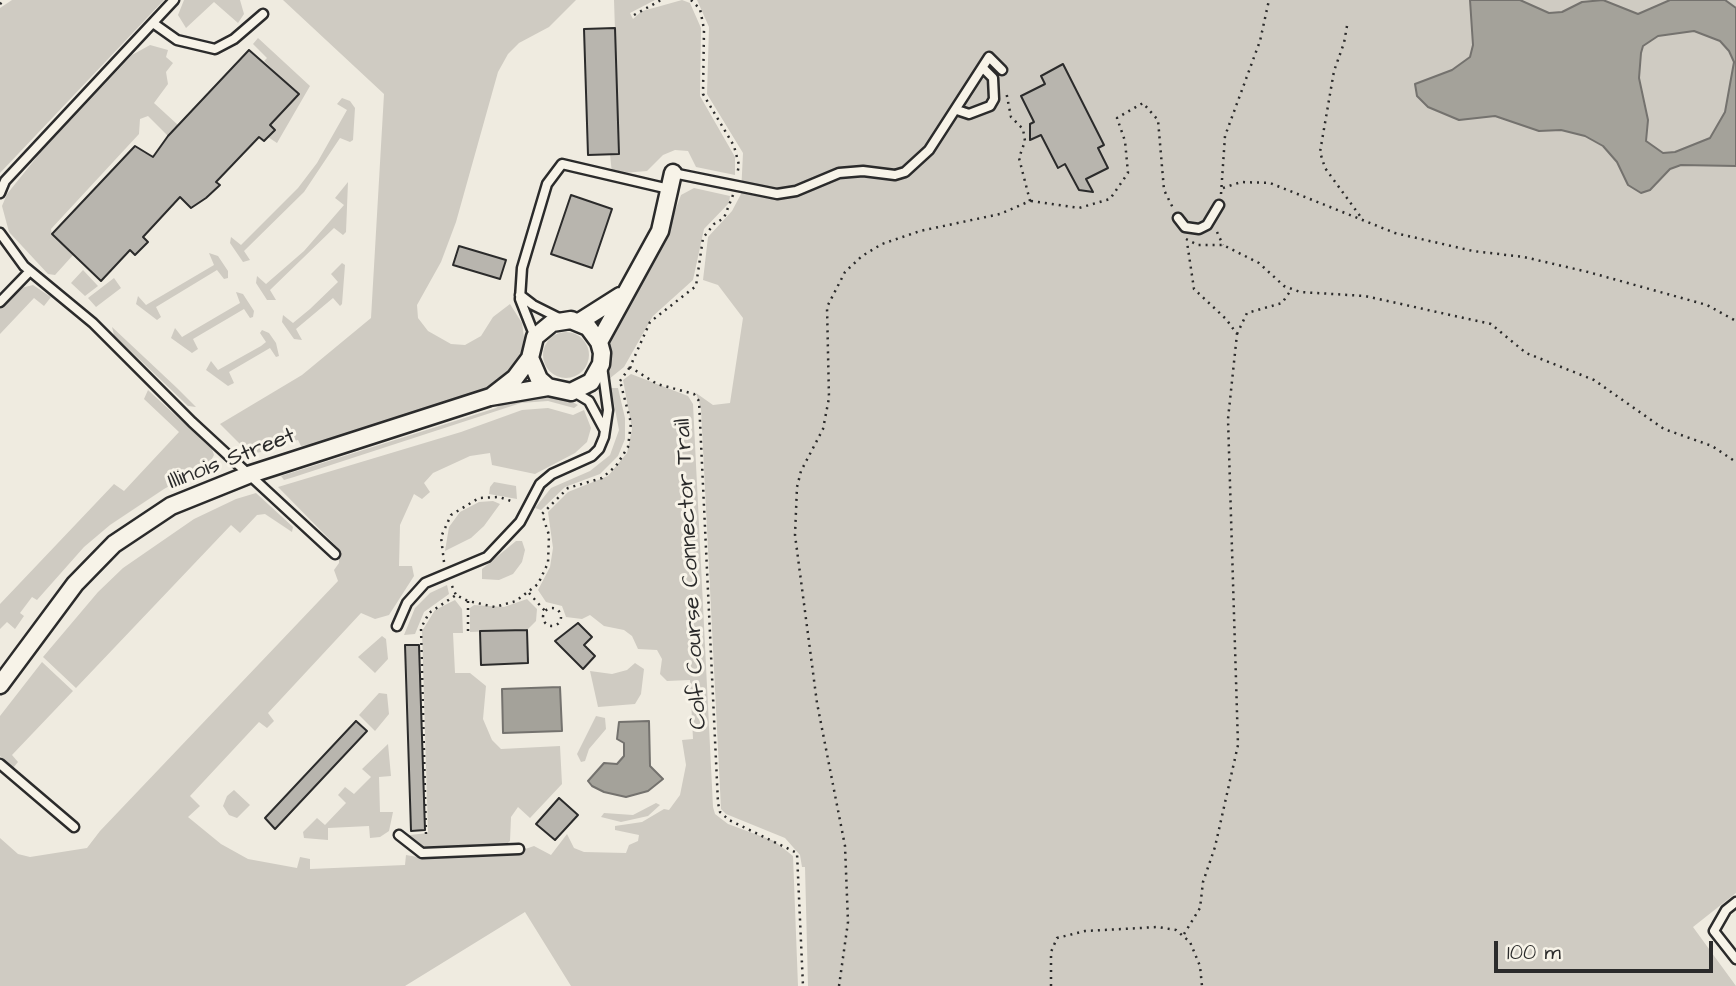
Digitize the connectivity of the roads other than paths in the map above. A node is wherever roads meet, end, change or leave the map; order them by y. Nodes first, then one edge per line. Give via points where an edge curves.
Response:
1 (174, 0) edge
2 (263, 14) dead end
3 (153, 23) junction
4 (983, 68) junction
5 (1002, 70) road end
6 (957, 110) junction
7 (671, 181) junction
8 (0, 192) edge
9 (1219, 205) road end
10 (1178, 218) road end
11 (0, 233) edge
12 (30, 271) junction
13 (625, 292) junction
14 (520, 295) junction
15 (0, 302) edge
16 (562, 320) junction
17 (579, 322) junction
18 (535, 337) junction
19 (599, 342) junction
20 (530, 358) junction
21 (601, 364) junction
22 (548, 387) junction
23 (571, 392) junction
24 (490, 397) junction
25 (605, 432) junction
26 (248, 475) junction
27 (335, 554) dead end
28 (397, 626) dead end
29 (0, 685) edge
30 (0, 764) edge
31 (74, 827) dead end
32 (399, 835) dead end
33 (519, 849) dead end
34 (1736, 902) edge
35 (1736, 959) edge

1 - 3 lane
2 - 3 lane via 215,49 177,40
3 - 8 lane via 5,181
4 - 5 lane via 989,57
4 - 6 lane
4 - 6 lane via 995,86 990,106 969,114
6 - 7 lane via 919,163 895,175 839,173 777,194
7 - 13 street via 660,231
7 - 14 lane via 562,164 547,184 527,246
9 - 10 lane via 1207,225 1199,229 1185,227
11 - 12 lane
12 - 15 lane
12 - 26 lane via 93,323
13 - 17 street
13 - 19 street
14 - 16 lane
14 - 18 lane
16 - 17 street
16 - 18 street
17 - 19 street
18 - 20 street
19 - 21 street
20 - 22 street
20 - 24 street via 515,378
21 - 23 street via 591,382
21 - 25 lane via 608,410
22 - 23 street
22 - 24 street, Illinois Street
23 - 25 lane via 589,401
24 - 26 street, Illinois Street
25 - 28 lane via 592,457 540,484 520,522 487,557 425,583 407,603
26 - 27 lane
26 - 29 street, Illinois Street via 171,506 114,544 75,584
30 - 31 lane
32 - 33 lane via 422,853
34 - 35 lane via 1714,931

